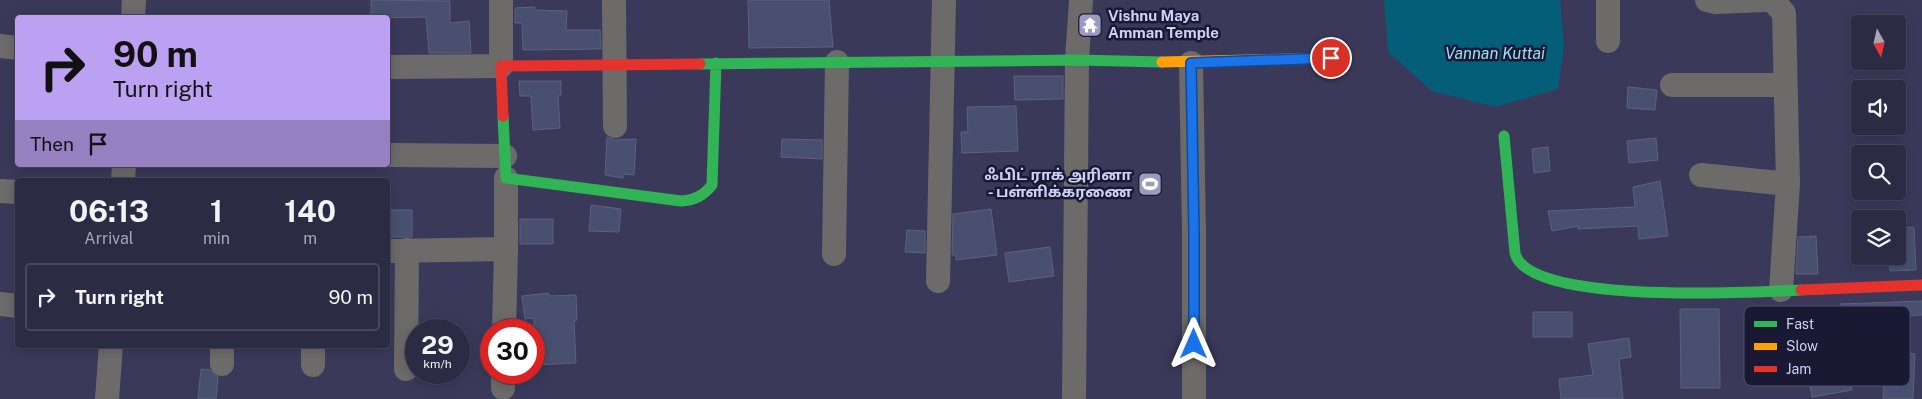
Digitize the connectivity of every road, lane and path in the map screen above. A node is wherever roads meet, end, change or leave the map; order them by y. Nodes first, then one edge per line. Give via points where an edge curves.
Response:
1 (134, 0) edge
2 (501, 0) edge
3 (614, 0) edge
4 (944, 0) edge
5 (1081, 0) edge
6 (1608, 0) edge
7 (1708, 0) edge
8 (1765, 0) edge
9 (1772, 0) edge
10 (133, 15) edge
11 (1608, 41) dead end
12 (0, 46) edge
13 (15, 48) edge
14 (1331, 58) dead end
15 (944, 60) junction
16 (1077, 60) junction
17 (837, 62) junction
18 (716, 63) junction
19 (1191, 63) junction
20 (615, 64) junction
21 (501, 66) junction
22 (390, 67) edge
23 (1672, 85) dead end
24 (1785, 85) junction
25 (615, 126) dead end
26 (1504, 136) dead end
27 (390, 155) edge
28 (505, 167) junction
29 (1701, 175) dead end
30 (1788, 184) junction
31 (0, 191) edge
32 (15, 192) edge
33 (506, 249) junction
34 (397, 250) edge
35 (834, 254) dead end
36 (938, 280) dead end
37 (1922, 285) edge
38 (1781, 290) junction
39 (0, 304) edge
40 (15, 306) edge
41 (504, 319) edge
42 (111, 348) edge
43 (405, 356) edge
44 (107, 399) edge
45 (1074, 399) edge
46 (1194, 399) edge

1 - 10 street
2 - 21 street
3 - 20 street
4 - 15 street
5 - 16 street
6 - 11 street
7 - 8 street
9 - 24 street via 1784,13
12 - 13 street
14 - 19 street
15 - 16 street
15 - 17 street
15 - 36 street
16 - 19 street
16 - 45 street
17 - 18 street
17 - 35 street
18 - 20 street
18 - 28 street via 712,185 705,195 680,201
19 - 46 street
20 - 21 street
20 - 25 street
21 - 22 street
21 - 28 street
23 - 24 street
24 - 30 street
26 - 38 street via 1515,253 1526,270 1589,287 1632,293
27 - 28 street
28 - 33 street
29 - 30 street
30 - 38 street
31 - 32 street
33 - 34 street
33 - 41 street
34 - 43 street
37 - 38 street
39 - 40 street
42 - 44 street

